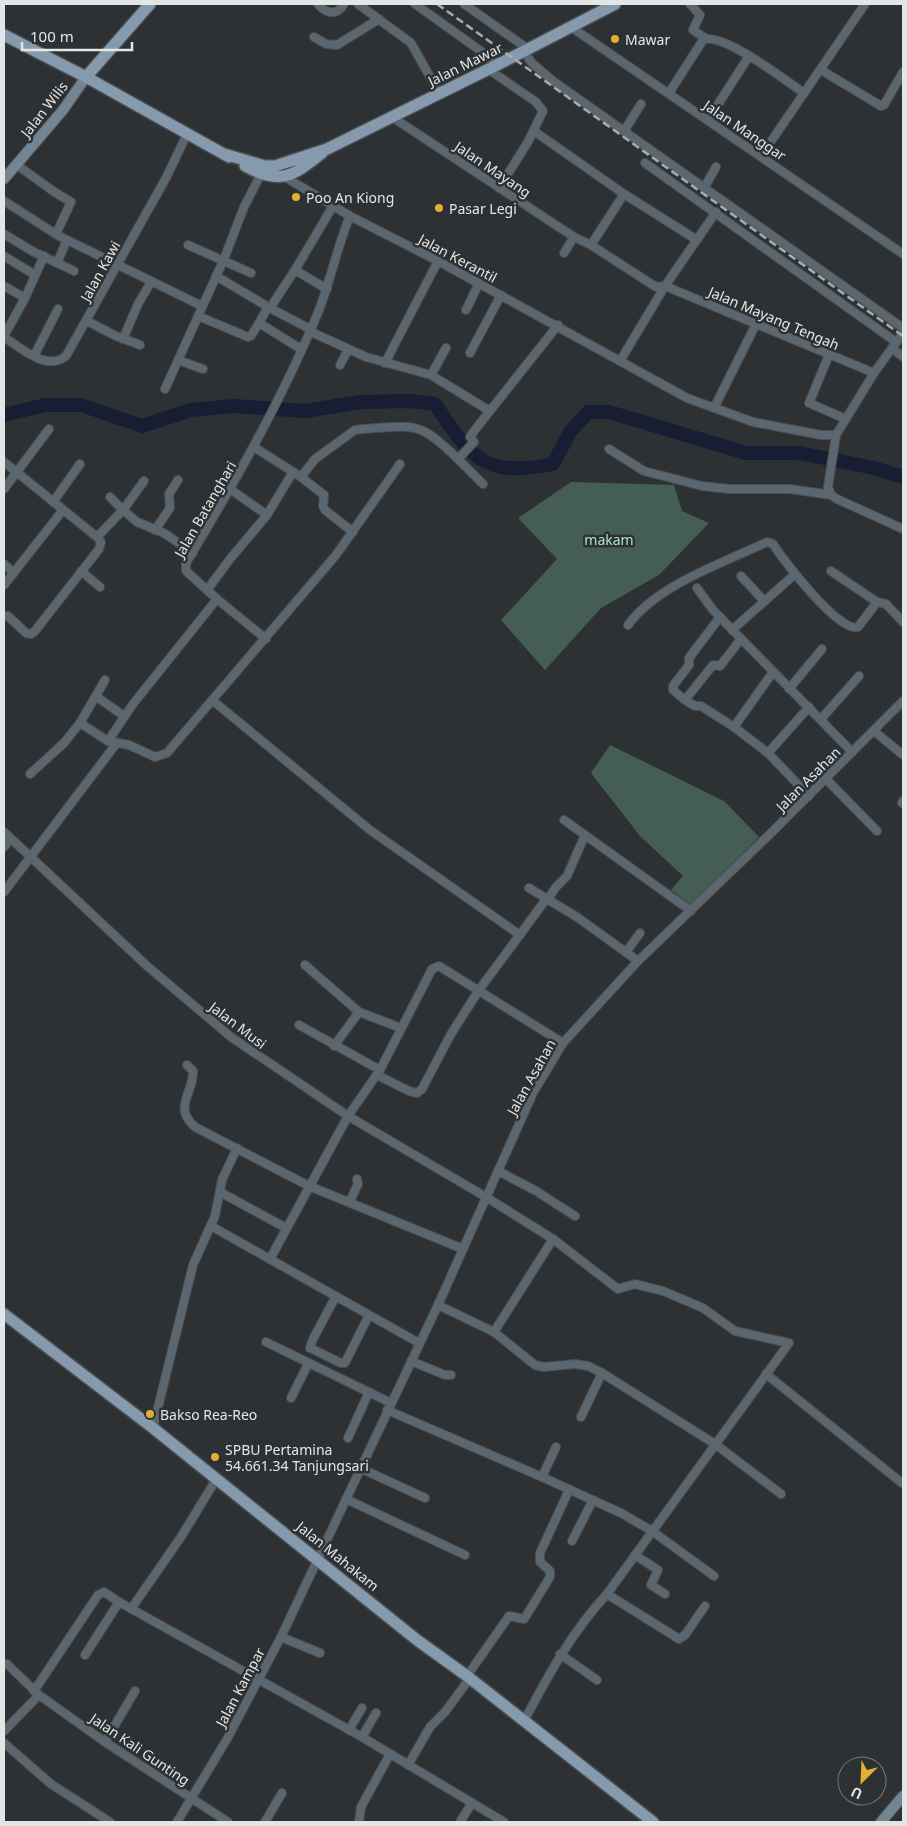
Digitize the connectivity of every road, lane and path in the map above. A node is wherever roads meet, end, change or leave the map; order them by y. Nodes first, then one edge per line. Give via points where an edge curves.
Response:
1 (150, 4) edge
2 (318, 4) edge
3 (344, 4) edge
4 (358, 4) edge
5 (415, 4) edge
6 (464, 4) edge
7 (615, 4) edge
8 (690, 4) edge
9 (865, 4) edge
10 (600, 7) edge
11 (379, 19) junction
12 (571, 27) junction
13 (4, 35) edge
14 (314, 37) dead end
15 (705, 38) junction
16 (526, 50) junction
17 (749, 56) junction
18 (494, 67) junction
19 (821, 70) junction
20 (903, 72) edge
21 (86, 78) junction
22 (439, 93) junction
23 (669, 93) junction
24 (804, 93) junction
25 (641, 104) dead end
26 (392, 116) junction
27 (708, 120) junction
28 (534, 131) junction
29 (624, 131) junction
30 (187, 134) junction
31 (327, 148) junction
32 (224, 154) junction
33 (761, 156) junction
34 (645, 163) dead end
35 (17, 165) junction
36 (716, 167) dead end
37 (261, 174) junction
38 (285, 177) junction
39 (4, 179) edge
40 (499, 188) junction
41 (704, 188) junction
42 (624, 194) junction
43 (4, 201) edge
44 (332, 206) junction
45 (716, 212) junction
46 (350, 216) junction
47 (4, 234) edge
48 (56, 234) junction
49 (574, 237) junction
50 (67, 240) junction
51 (697, 240) junction
52 (188, 245) dead end
53 (591, 245) junction
54 (564, 253) dead end
55 (903, 254) edge
56 (4, 256) edge
57 (44, 256) junction
58 (224, 259) junction
59 (438, 261) junction
60 (57, 263) junction
61 (116, 266) junction
62 (295, 270) junction
63 (74, 271) dead end
64 (251, 273) dead end
65 (35, 275) junction
66 (216, 276) junction
67 (150, 282) junction
68 (479, 283) junction
69 (4, 286) edge
70 (665, 286) junction
71 (327, 288) junction
72 (501, 295) junction
73 (25, 298) junction
74 (202, 306) junction
75 (269, 307) junction
76 (58, 308) dead end
77 (466, 310) dead end
78 (198, 316) junction
79 (87, 321) junction
80 (258, 323) junction
81 (756, 324) junction
82 (558, 325) junction
83 (903, 328) edge
84 (309, 330) junction
85 (903, 333) edge
86 (4, 337) edge
87 (122, 339) junction
88 (140, 345) dead end
89 (894, 345) junction
90 (446, 348) dead end
91 (301, 349) junction
92 (348, 350) junction
93 (470, 353) dead end
94 (829, 354) junction
95 (34, 356) junction
96 (903, 357) edge
97 (178, 360) junction
98 (620, 361) junction
99 (385, 364) junction
100 (340, 365) dead end
101 (203, 370) dead end
102 (874, 373) junction
103 (431, 375) junction
104 (165, 389) dead end
105 (714, 408) junction
106 (490, 411) junction
107 (846, 419) junction
108 (49, 429) dead end
109 (835, 438) junction
110 (254, 447) junction
111 (609, 449) dead end
112 (460, 458) junction
113 (4, 462) edge
114 (80, 464) dead end
115 (400, 464) dead end
116 (293, 472) junction
117 (17, 473) junction
118 (301, 477) junction
119 (178, 480) dead end
120 (144, 481) dead end
121 (483, 484) dead end
122 (4, 489) edge
123 (230, 489) junction
124 (831, 495) junction
125 (110, 497) dead end
126 (53, 502) junction
127 (63, 510) junction
128 (123, 510) junction
129 (267, 515) junction
130 (903, 529) edge
131 (154, 530) junction
132 (353, 532) junction
133 (97, 537) junction
134 (193, 553) junction
135 (4, 564) edge
136 (831, 570) dead end
137 (81, 571) junction
138 (14, 573) junction
139 (794, 575) junction
140 (741, 576) dead end
141 (4, 585) edge
142 (100, 587) dead end
143 (697, 588) dead end
144 (207, 590) junction
145 (217, 599) junction
146 (764, 601) junction
147 (878, 602) junction
148 (4, 616) edge
149 (720, 618) junction
150 (903, 622) edge
151 (628, 625) dead end
152 (732, 630) junction
153 (266, 639) junction
154 (741, 639) junction
155 (822, 649) dead end
156 (773, 672) junction
157 (860, 676) dead end
158 (105, 680) dead end
159 (789, 689) junction
160 (97, 697) junction
161 (212, 700) junction
162 (685, 700) junction
163 (902, 705) edge
164 (809, 707) junction
165 (124, 716) junction
166 (821, 719) junction
167 (80, 723) junction
168 (734, 727) junction
169 (874, 731) junction
170 (112, 742) junction
171 (852, 752) junction
172 (768, 753) junction
173 (903, 755) edge
174 (30, 774) dead end
175 (826, 779) junction
176 (808, 796) junction
177 (564, 820) dead end
178 (877, 831) dead end
179 (4, 832) edge
180 (585, 835) junction
181 (10, 839) junction
182 (4, 847) edge
183 (31, 857) junction
184 (529, 888) dead end
185 (4, 892) edge
186 (548, 899) junction
187 (691, 910) junction
188 (640, 933) dead end
189 (520, 936) junction
190 (626, 952) junction
191 (638, 962) junction
192 (306, 965) dead end
193 (480, 990) junction
194 (359, 1012) junction
195 (300, 1025) dead end
196 (402, 1028) junction
197 (563, 1042) junction
198 (334, 1046) junction
199 (187, 1065) dead end
200 (378, 1073) junction
201 (348, 1116) junction
202 (237, 1148) junction
203 (498, 1171) junction
204 (357, 1179) dead end
205 (309, 1186) junction
206 (220, 1192) junction
207 (486, 1197) junction
208 (350, 1201) junction
209 (575, 1216) dead end
210 (210, 1226) junction
211 (286, 1228) junction
212 (553, 1239) junction
213 (464, 1249) junction
214 (270, 1260) junction
215 (336, 1296) junction
216 (438, 1305) junction
217 (4, 1314) edge
218 (369, 1314) junction
219 (497, 1327) junction
220 (266, 1342) dead end
221 (419, 1343) junction
222 (411, 1361) junction
223 (308, 1364) junction
224 (602, 1373) junction
225 (766, 1374) junction
226 (451, 1375) dead end
227 (369, 1392) junction
228 (291, 1398) dead end
229 (389, 1406) junction
230 (582, 1417) dead end
231 (153, 1428) junction
232 (348, 1438) dead end
233 (715, 1444) junction
234 (556, 1447) dead end
235 (360, 1468) junction
236 (542, 1477) junction
237 (217, 1478) junction
238 (902, 1483) edge
239 (569, 1490) junction
240 (781, 1494) dead end
241 (425, 1498) dead end
242 (346, 1499) junction
243 (594, 1500) junction
244 (652, 1531) junction
245 (572, 1541) dead end
246 (465, 1555) dead end
247 (634, 1555) junction
248 (318, 1560) junction
249 (714, 1576) dead end
250 (607, 1594) junction
251 (666, 1594) dead end
252 (119, 1602) junction
253 (705, 1606) dead end
254 (131, 1609) junction
255 (281, 1637) junction
256 (320, 1653) dead end
257 (560, 1654) junction
258 (84, 1655) dead end
259 (7, 1664) dead end
260 (468, 1677) junction
261 (260, 1680) junction
262 (597, 1680) dead end
263 (135, 1690) dead end
264 (36, 1693) junction
265 (362, 1708) dead end
266 (376, 1713) dead end
267 (524, 1720) junction
268 (349, 1730) junction
269 (4, 1731) edge
270 (362, 1737) junction
271 (105, 1742) junction
272 (4, 1743) edge
273 (390, 1754) junction
274 (408, 1765) junction
275 (282, 1793) dead end
276 (903, 1796) edge
277 (192, 1799) junction
278 (472, 1803) junction
279 (110, 1822) edge
280 (177, 1822) edge
281 (228, 1822) edge
282 (265, 1822) edge
283 (359, 1822) edge
284 (460, 1822) edge
285 (504, 1822) edge
286 (653, 1822) edge
287 (881, 1822) edge

1 - 21 main road
2 - 3 street via 323,10 335,13
4 - 11 street
5 - 18 street
6 - 16 street
7 - 10 main road, Jalan Mawar
8 - 15 street via 700,15 692,30
9 - 19 street
10 - 12 main road, Jalan Mawar
11 - 14 street via 337,45 326,44
11 - 22 street via 411,43
12 - 16 main road, Jalan Mawar
12 - 23 street, Jalan Manggar
13 - 21 main road, Jalan Mawar
15 - 17 street via 728,43
15 - 23 street
16 - 18 main road, Jalan Mawar
16 - 29 street via 532,63 553,81
17 - 24 street
17 - 27 street
18 - 22 main road, Jalan Mawar
18 - 28 street via 540,107 543,115
19 - 20 street via 881,106
19 - 24 street
21 - 30 main road, Jalan Mawar
21 - 35 main road, Jalan Wilis
22 - 26 main road, Jalan Mawar
23 - 27 street, Jalan Manggar
24 - 33 street
25 - 29 street
26 - 31 main road, Jalan Mawar
26 - 40 street, Jalan Mayang
27 - 33 street, Jalan Manggar
28 - 40 street
28 - 42 street
29 - 41 street
30 - 32 main road, Jalan Mawar
30 - 61 street, Jalan Kawi
31 - 32 main road, Jalan Mawar via 274,166
31 - 38 main road, Jalan Mawar
32 - 37 main road, Jalan Mawar
33 - 55 street, Jalan Manggar
34 - 45 street
35 - 39 main road, Jalan Wilis
35 - 48 street via 71,202
36 - 41 street
37 - 38 main road, Jalan Mawar
37 - 58 street
38 - 44 street, Jalan Kerantil
40 - 49 street, Jalan Mayang
41 - 83 street
42 - 51 street
42 - 53 street
43 - 48 street
44 - 46 street, Jalan Kerantil
44 - 62 street
45 - 51 street
45 - 89 street
46 - 59 street, Jalan Kerantil
46 - 71 street, Jalan Batanghari via 338,242
47 - 57 street
48 - 50 street
49 - 53 street, Jalan Mayang
49 - 54 street
50 - 60 street
50 - 61 street
51 - 70 street
52 - 58 street
53 - 70 street, Jalan Mayang Tengah via 656,287
56 - 65 street
57 - 60 street
57 - 65 street
58 - 64 street
58 - 66 street
59 - 68 street, Jalan Kerantil
59 - 99 street
60 - 63 street
61 - 67 street
61 - 79 street, Jalan Kawi
62 - 71 street
62 - 75 street
65 - 73 street
66 - 74 street
66 - 75 street
67 - 74 street
67 - 87 street
68 - 72 street, Jalan Kerantil
68 - 77 street
69 - 73 street
70 - 81 street, Jalan Mayang Tengah
70 - 98 street
71 - 84 street, Jalan Batanghari
72 - 82 street, Jalan Kerantil
72 - 93 street
73 - 86 street
74 - 78 street
75 - 80 street
75 - 84 street
76 - 95 street
78 - 80 street via 248,337
78 - 97 street
79 - 87 street
79 - 95 street, Jalan Kawi via 62,360 48,362
80 - 91 street
81 - 94 street, Jalan Mayang Tengah
81 - 105 street
82 - 98 street, Jalan Kerantil
82 - 106 street
84 - 91 street, Jalan Batanghari
84 - 92 street
85 - 89 street
86 - 95 street, Jalan Kawi
87 - 88 street
89 - 96 street
89 - 102 street
90 - 103 street
91 - 110 street, Jalan Batanghari
92 - 99 street
92 - 100 street
94 - 102 street, Jalan Mayang Tengah
94 - 107 street via 809,403
97 - 101 street
97 - 104 street
98 - 105 street, Jalan Kerantil via 687,398
99 - 103 street
102 - 107 street
103 - 106 street
105 - 109 street, Jalan Kerantil via 770,426
106 - 112 street via 471,436 474,442
107 - 109 street
108 - 117 street
109 - 124 street via 828,487
110 - 116 street
110 - 123 street, Jalan Batanghari
111 - 124 street via 644,471 702,486 790,489
112 - 118 street via 435,438 412,426 363,428 315,459
112 - 121 street
113 - 117 street
114 - 126 street
115 - 132 street
116 - 118 street
116 - 129 street
117 - 122 street
117 - 126 street
118 - 132 street via 324,495 325,510
119 - 131 street via 168,494 170,508
120 - 128 street
123 - 129 street
123 - 134 street, Jalan Batanghari
124 - 130 street
125 - 128 street
126 - 127 street
127 - 133 street
127 - 138 street
128 - 131 street
128 - 133 street
129 - 144 street
131 - 134 street
132 - 153 street
133 - 137 street via 101,542 99,549
134 - 144 street, Jalan Batanghari via 186,563 186,571
135 - 138 street
136 - 147 street
137 - 142 street
137 - 148 street via 30,634
138 - 141 street
139 - 146 street
139 - 147 street via 852,628 858,627
139 - 151 street via 774,546 767,542 688,579 644,607
140 - 146 street
143 - 149 street
144 - 145 street, Jalan Batanghari
145 - 153 street, Jalan Batanghari
145 - 165 street
146 - 152 street
147 - 150 street via 886,604
149 - 152 street
149 - 162 street via 689,658 689,665 673,686 673,690
152 - 154 street
153 - 161 street
154 - 156 street
154 - 162 street via 720,666 714,665
155 - 159 street
156 - 159 street
156 - 168 street
157 - 166 street
158 - 160 street
159 - 164 street
160 - 165 street
160 - 167 street
161 - 170 street via 161,757
161 - 189 street via 370,830
162 - 168 street via 702,706
163 - 169 street, Jalan Asahan
164 - 166 street
164 - 172 street
165 - 170 street
166 - 171 street
167 - 170 street
167 - 174 street via 64,743
168 - 172 street
169 - 171 street, Jalan Asahan
169 - 173 street
170 - 183 street
171 - 175 street, Jalan Asahan
172 - 176 street
175 - 176 street, Jalan Asahan
175 - 178 street
176 - 187 street, Jalan Asahan
177 - 180 street
179 - 181 street, Jalan Musi
180 - 186 street via 567,876
180 - 187 street
181 - 182 street
181 - 183 street, Jalan Musi
183 - 185 street
183 - 201 street, Jalan Musi via 146,965 231,1038
184 - 186 street
186 - 189 street
186 - 190 street
187 - 191 street, Jalan Asahan
188 - 190 street
189 - 193 street
190 - 191 street
191 - 197 street, Jalan Asahan
192 - 194 street
193 - 196 street via 436,966
193 - 197 street
193 - 200 street via 451,1034 422,1089 409,1091
194 - 196 street
194 - 198 street
195 - 198 street
196 - 200 street
197 - 203 street, Jalan Asahan via 533,1093
198 - 200 street
199 - 202 street via 194,1072 185,1100 188,1121
200 - 201 street
201 - 205 street
201 - 207 street, Jalan Musi
202 - 205 street
202 - 206 street
203 - 207 street, Jalan Asahan
203 - 209 street via 536,1190
204 - 208 street
205 - 208 street
205 - 211 street
206 - 210 street
206 - 211 street
207 - 212 street, Jalan Musi
207 - 213 street, Jalan Asahan
208 - 213 street
210 - 214 street
210 - 231 street via 192,1265
211 - 214 street
212 - 219 street
212 - 225 street, Jalan Musi via 620,1289 636,1284 664,1291 703,1308 735,1331 788,1342
213 - 216 street, Jalan Asahan
214 - 215 street
215 - 218 street
215 - 218 street via 310,1348 345,1363
216 - 219 street
216 - 221 street, Jalan Asahan
217 - 231 main road, Jalan Mahakam
218 - 221 street
219 - 224 street via 535,1364 544,1367 575,1364
220 - 223 street
221 - 222 street, Jalan Asahan
222 - 226 street
222 - 229 street, Jalan Asahan
223 - 227 street
223 - 228 street
224 - 230 street
224 - 233 street
225 - 233 street
225 - 238 street
227 - 229 street
227 - 232 street
229 - 235 street, Jalan Asahan
229 - 236 street
231 - 237 main road, Jalan Mahakam
233 - 240 street
233 - 244 street
234 - 236 street
235 - 241 street
235 - 242 street, Jalan Asahan
236 - 239 street
237 - 248 main road, Jalan Mahakam
237 - 254 street
239 - 243 street
239 - 260 street via 540,1553 540,1562 550,1571 550,1577 524,1619 509,1616
242 - 246 street
242 - 248 street, Jalan Asahan
243 - 244 street
243 - 245 street
244 - 247 street
244 - 249 street
247 - 250 street
247 - 251 street via 658,1570 651,1585
248 - 255 street, Jalan Kampar
248 - 260 main road, Jalan Mahakam
250 - 253 street via 679,1639 685,1636
250 - 257 street
252 - 254 street
252 - 258 street
252 - 264 street via 100,1592
254 - 261 street
255 - 256 street
255 - 261 street, Jalan Kampar
257 - 262 street
257 - 267 street
259 - 264 street, Jalan Kali Gunting
260 - 267 main road, Jalan Mahakam
260 - 274 street via 445,1712 430,1727
261 - 268 street
261 - 277 street, Jalan Kampar
263 - 271 street
264 - 269 street
264 - 271 street, Jalan Kali Gunting
265 - 268 street
266 - 270 street
267 - 286 main road, Jalan Mahakam
268 - 270 street
270 - 273 street
271 - 277 street, Jalan Kali Gunting
272 - 279 street via 51,1784
273 - 274 street
273 - 283 street via 361,1807
274 - 278 street
275 - 282 street
276 - 287 main road
277 - 280 street, Jalan Kampar
277 - 281 street, Jalan Kali Gunting
278 - 284 street
278 - 285 street

